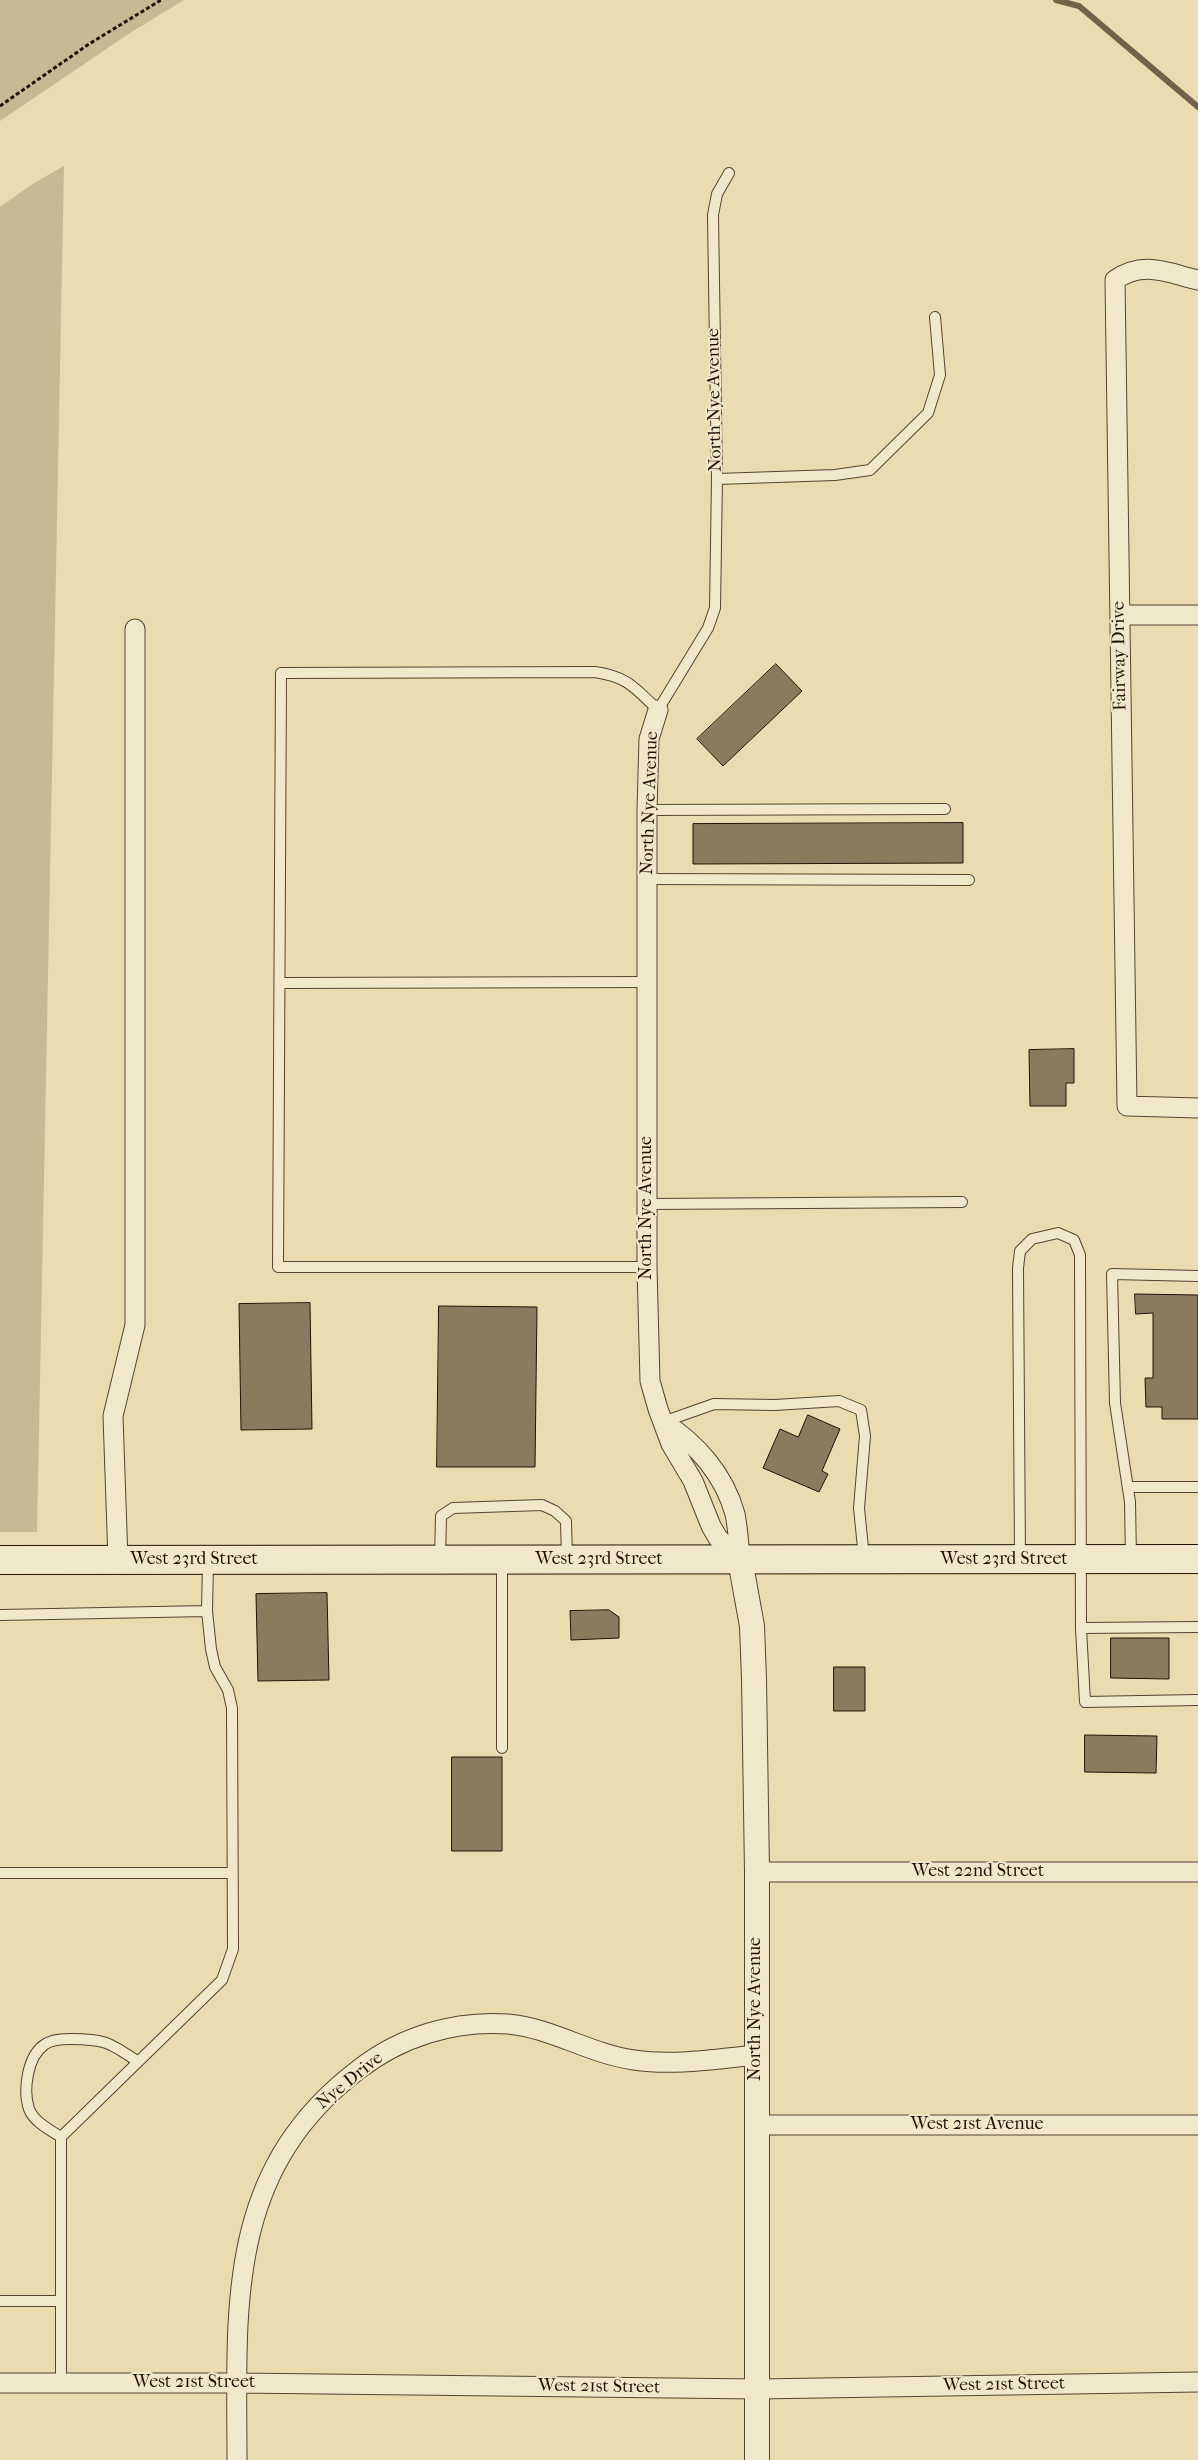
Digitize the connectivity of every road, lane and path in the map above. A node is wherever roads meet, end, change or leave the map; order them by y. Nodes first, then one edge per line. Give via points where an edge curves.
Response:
1 (161, 0) edge
2 (0, 106) edge
3 (729, 172) dead end
4 (1198, 280) edge
5 (935, 317) dead end
6 (717, 479) junction
7 (1120, 615) junction
8 (1198, 615) edge
9 (135, 629) dead end
10 (658, 710) junction
11 (945, 809) dead end
12 (647, 810) junction
13 (647, 879) junction
14 (969, 880) dead end
15 (646, 982) junction
16 (281, 983) junction
17 (1198, 1108) edge
18 (962, 1202) dead end
19 (647, 1204) junction
20 (647, 1267) junction
21 (1198, 1276) edge
22 (662, 1422) junction
23 (1128, 1487) junction
24 (1198, 1487) edge
25 (1198, 1559) edge
26 (0, 1560) edge
27 (118, 1560) junction
28 (208, 1560) junction
29 (440, 1560) junction
30 (502, 1560) junction
31 (568, 1560) junction
32 (740, 1560) junction
33 (864, 1560) junction
34 (1020, 1560) junction
35 (1081, 1560) junction
36 (1131, 1560) junction
37 (207, 1612) junction
38 (0, 1615) edge
39 (1198, 1627) edge
40 (1081, 1628) junction
41 (1198, 1700) edge
42 (502, 1748) dead end
43 (757, 1872) junction
44 (1198, 1872) edge
45 (0, 1873) edge
46 (231, 1873) junction
47 (756, 2055) junction
48 (137, 2061) junction
49 (756, 2125) junction
50 (1198, 2125) edge
51 (61, 2137) junction
52 (0, 2301) edge
53 (60, 2301) junction
54 (1198, 2382) edge
55 (0, 2383) edge
56 (237, 2383) junction
57 (61, 2384) junction
58 (758, 2389) junction
59 (237, 2460) edge
60 (757, 2460) edge

1 - 2 path
3 - 6 lane, North Nye Avenue via 717,194 713,215
4 - 7 street, Fairway Drive via 1146,268 1129,271 1115,280
5 - 6 lane via 940,375 928,413 870,470 835,475
6 - 10 lane, North Nye Avenue via 714,608 708,628
7 - 8 street
7 - 17 street, Fairway Drive via 1127,1106
9 - 27 street via 135,1325 113,1416
10 - 12 street, North Nye Avenue via 649,740
10 - 16 lane via 627,680 595,672 281,673
11 - 12 lane
12 - 13 street, North Nye Avenue
13 - 14 lane
13 - 15 street, North Nye Avenue
15 - 16 lane
15 - 19 street, North Nye Avenue
16 - 20 lane via 278,1267
18 - 19 lane
19 - 20 street, North Nye Avenue
20 - 22 street, North Nye Avenue via 650,1381
21 - 23 lane via 1112,1274 1115,1403
22 - 32 street, North Nye Avenue via 675,1452 700,1494 711,1526
22 - 32 street, North Nye Avenue via 696,1447 717,1476 734,1513
22 - 33 lane via 714,1404 839,1401 860,1410 865,1436 859,1508
23 - 24 lane
23 - 36 lane
25 - 36 main road, West 23rd Street
26 - 27 main road, West 23rd Street
27 - 28 main road, West 23rd Street
28 - 29 main road, West 23rd Street
28 - 37 lane
29 - 30 main road, West 23rd Street
29 - 31 lane via 441,1516 453,1508 542,1505 566,1521
30 - 31 main road, West 23rd Street
30 - 42 lane
31 - 32 main road, West 23rd Street
32 - 33 main road, West 23rd Street
32 - 43 street, North Nye Avenue via 753,1639
33 - 34 main road, West 23rd Street
34 - 35 main road, West 23rd Street
34 - 35 lane via 1018,1268 1020,1251 1032,1239 1058,1233 1074,1240 1080,1255
35 - 36 main road, West 23rd Street
35 - 40 lane
37 - 38 lane
37 - 46 lane via 210,1649 215,1667 228,1690 232,1708
39 - 40 lane
40 - 41 lane via 1085,1702
43 - 44 street, West 22nd Street
43 - 47 street, North Nye Avenue
45 - 46 lane
46 - 48 lane via 233,1949 222,1980
47 - 49 street, North Nye Avenue
47 - 56 street, Nye Drive via 678,2063 632,2060 543,2030 508,2024 469,2024 425,2033 378,2054 312,2111 287,2144 266,2184 241,2274
48 - 51 lane
48 - 51 lane via 115,2046 97,2039 61,2039 44,2045 33,2059 27,2076 30,2110 40,2123
49 - 50 street, West 21st Avenue
49 - 58 street, North Nye Avenue
51 - 53 lane
52 - 53 lane
53 - 57 lane
54 - 58 street, West 21st Street
55 - 57 street, West 21st Street
56 - 57 street, West 21st Street
56 - 58 street, West 21st Street
56 - 59 street, Nye Drive
58 - 60 street, North Nye Avenue

